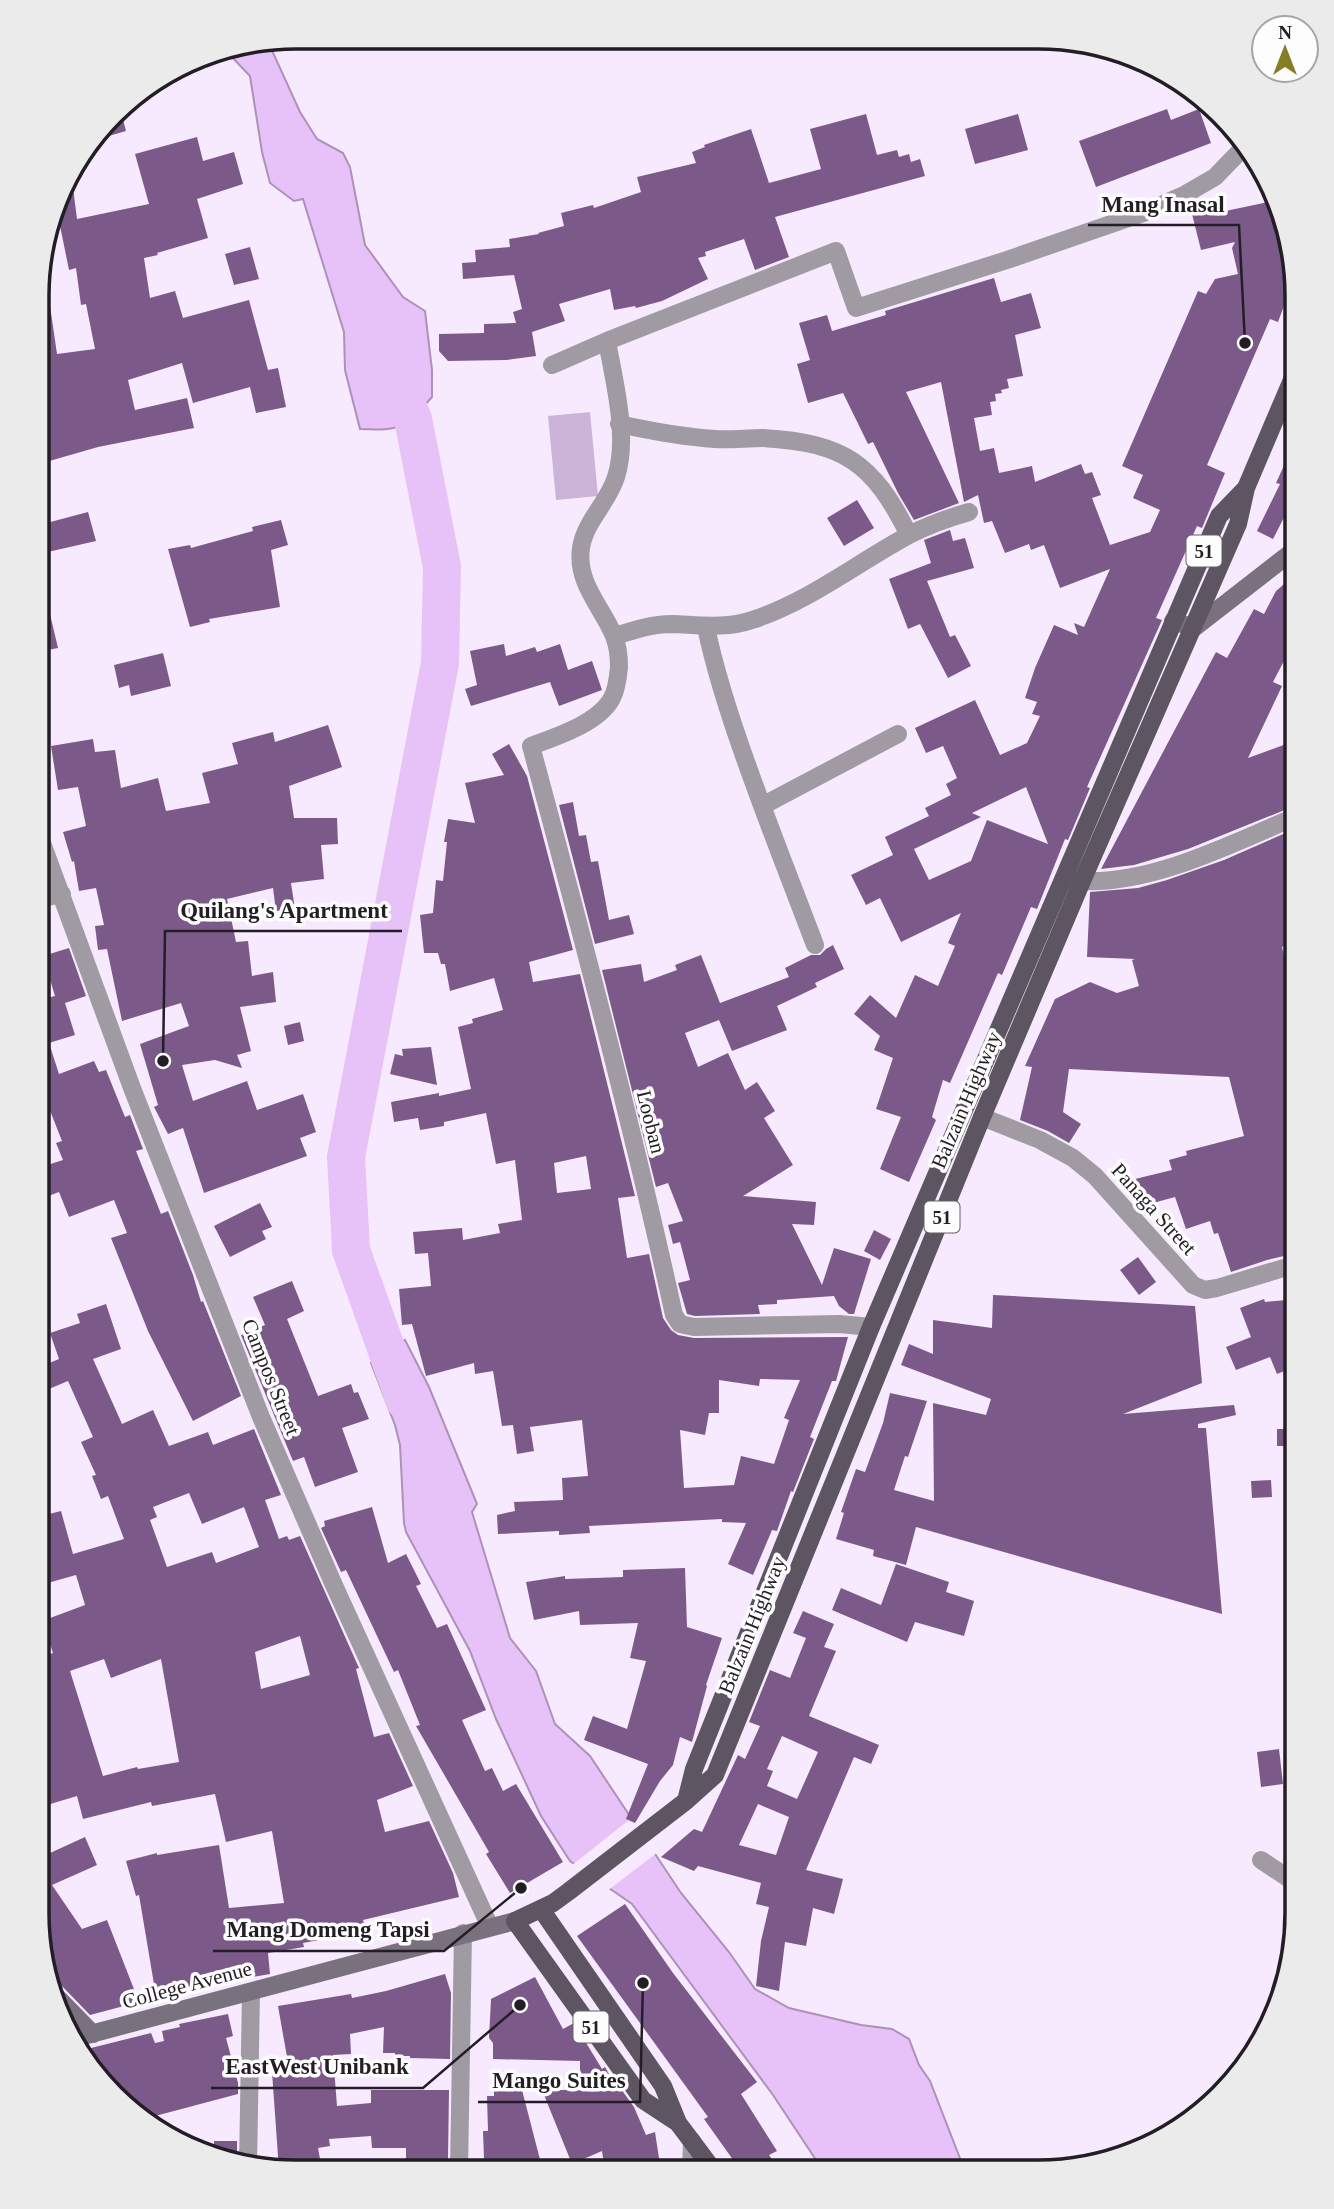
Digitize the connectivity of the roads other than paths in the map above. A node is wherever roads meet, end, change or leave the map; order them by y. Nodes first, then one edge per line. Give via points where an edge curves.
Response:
1 (1239, 153) edge
2 (607, 341) junction
3 (552, 365) dead end
4 (1285, 396) edge
5 (619, 425) junction
6 (1246, 488) junction
7 (969, 512) dead end
8 (909, 535) junction
9 (1285, 557) edge
10 (1173, 621) junction
11 (706, 627) junction
12 (1194, 628) junction
13 (615, 636) junction
14 (898, 734) dead end
15 (762, 806) junction
16 (1285, 821) edge
17 (49, 860) edge
18 (1082, 881) junction
19 (62, 894) junction
20 (49, 897) edge
21 (815, 945) dead end
22 (982, 1117) junction
23 (1284, 1268) edge
24 (871, 1327) junction
25 (679, 1806) junction
26 (1261, 1860) dead end
27 (1284, 1875) edge
28 (541, 1909) junction
29 (515, 1920) junction
30 (490, 1927) junction
31 (463, 1933) junction
32 (251, 1992) junction
33 (69, 2009) edge
34 (93, 2034) junction
35 (82, 2037) edge
36 (678, 2123) junction
37 (692, 2141) junction
38 (248, 2155) edge
39 (459, 2160) edge
40 (691, 2160) edge
41 (706, 2160) edge

1 - 2 street via 1215,177 1143,213 856,308 836,251
2 - 3 street
2 - 5 street
4 - 6 main road, Balzain Highway / 51
5 - 8 street via 665,434 763,439 834,450 857,462 879,482
5 - 13 street via 617,476 581,547 586,584
6 - 10 main road, Balzain Highway / 51 via 1219,516
6 - 12 main road, Balzain Highway / 51 via 1238,524
7 - 8 street
8 - 11 street via 782,609 750,621
9 - 12 main road
10 - 12 main road
10 - 24 main road, Balzain Highway / 51
11 - 13 street via 644,626
11 - 15 street via 713,664
12 - 18 main road, Balzain Highway / 51
13 - 24 street, Looban via 618,680 612,699 567,733 531,746 676,1320 694,1327
14 - 15 street
15 - 21 street
16 - 18 street via 1203,856 1147,873
17 - 19 street, Campos Street
18 - 22 main road, Balzain Highway / 51
19 - 20 street
19 - 30 street, Campos Street via 132,1088 261,1417
22 - 23 street, Panaga Street via 1073,1158 1095,1176 1193,1285 1217,1288
22 - 25 main road, Balzain Highway / 51 via 715,1775
24 - 25 main road, Balzain Highway / 51
25 - 28 main road, Balzain Highway / 51
26 - 27 street
28 - 29 main road, Balzain Highway / 51
28 - 36 main road, 51 via 663,2086
29 - 30 main road, College Avenue
29 - 36 main road, 51 via 643,2100
30 - 31 main road, College Avenue
31 - 32 main road, College Avenue
31 - 39 street
32 - 34 main road, College Avenue
32 - 38 street
33 - 34 main road
34 - 35 main road, College Avenue
36 - 37 main road, 51
37 - 40 street
37 - 41 main road, 51

